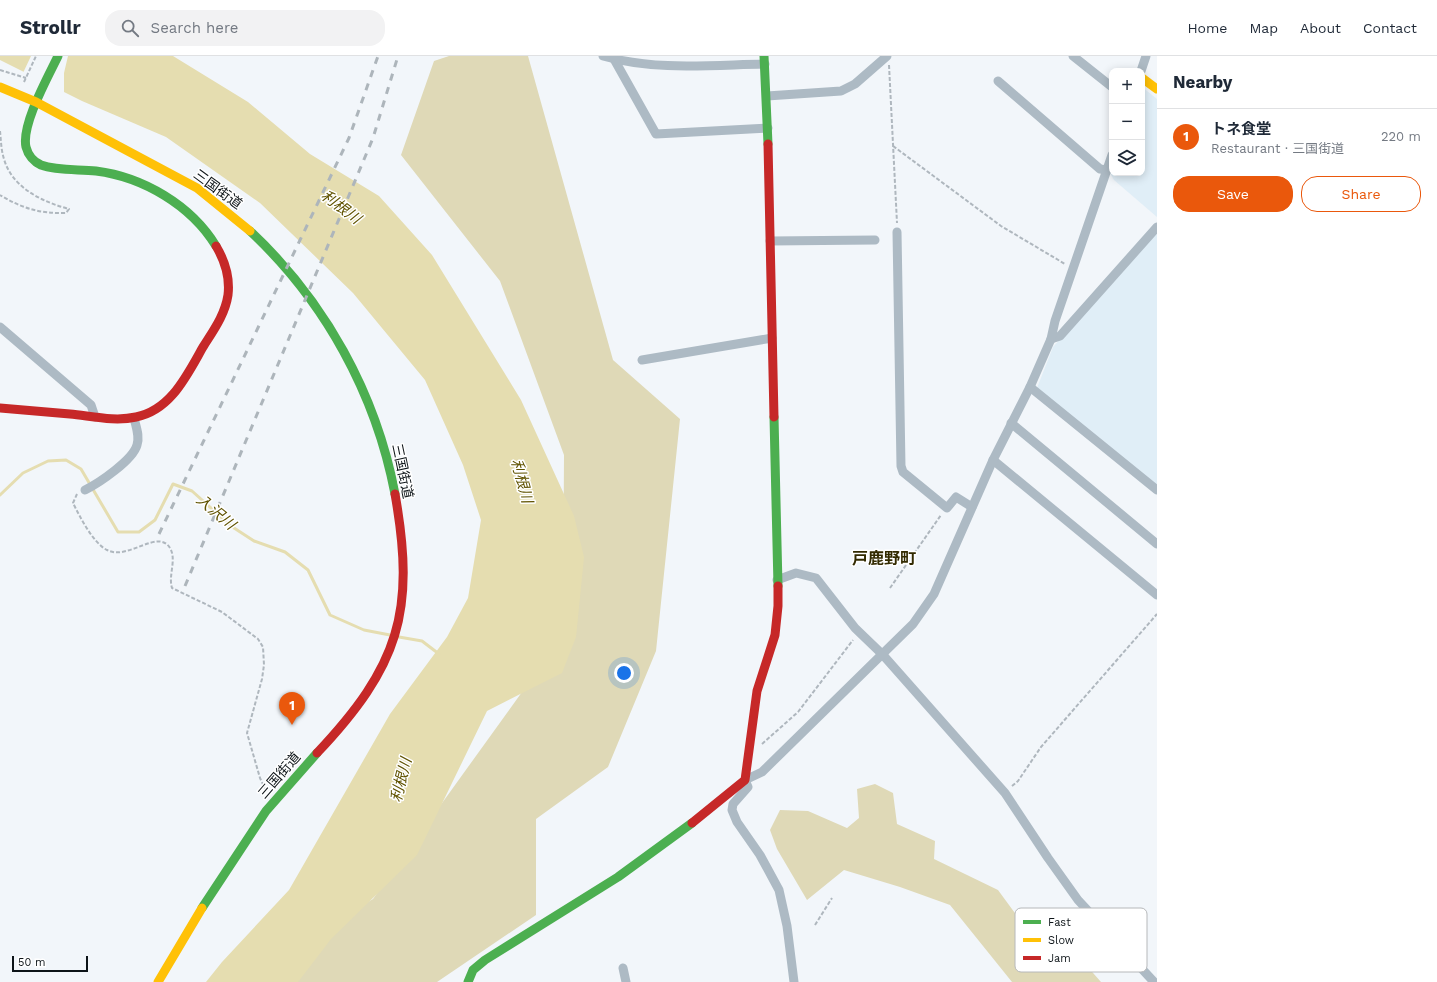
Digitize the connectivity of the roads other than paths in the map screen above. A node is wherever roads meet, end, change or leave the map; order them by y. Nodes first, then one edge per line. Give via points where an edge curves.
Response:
1 (58, 56) edge
2 (603, 56) edge
3 (1073, 56) edge
4 (1146, 56) edge
5 (614, 59) junction
6 (764, 60) edge
7 (888, 60) edge
8 (1142, 68) edge
9 (1145, 80) edge
10 (998, 81) dead end
11 (1109, 85) edge
12 (0, 87) edge
13 (1157, 89) edge
14 (767, 96) junction
15 (36, 102) junction
16 (768, 128) junction
17 (1109, 164) edge
18 (1107, 170) junction
19 (1157, 226) edge
20 (897, 232) road end
21 (875, 240) dead end
22 (770, 241) junction
23 (0, 327) edge
24 (772, 338) junction
25 (1051, 339) junction
26 (642, 360) dead end
27 (1030, 387) junction
28 (0, 408) edge
29 (95, 417) junction
30 (134, 418) junction
31 (1011, 423) junction
32 (993, 460) junction
33 (85, 490) road end
34 (1157, 490) edge
35 (972, 507) junction
36 (1157, 544) edge
37 (777, 580) junction
38 (1157, 595) edge
39 (882, 655) junction
40 (745, 780) junction
41 (1085, 908) edge
42 (622, 968) dead end
43 (1145, 972) edge
44 (158, 982) edge
45 (468, 982) edge
46 (626, 982) edge
47 (794, 982) edge
48 (1154, 982) edge

1 - 15 main road
2 - 5 street
3 - 11 street
4 - 8 street
5 - 6 street via 659,66
5 - 16 street via 656,134
6 - 14 main road
7 - 14 street via 841,91
9 - 13 main road
10 - 18 street via 1100,168
12 - 15 main road, 三国街道
14 - 16 main road
15 - 30 main road via 25,134 28,154 34,162 53,167 108,172 135,180 164,194 190,215 224,260 228,295 216,326 169,400 144,416
15 - 44 main road, 三国街道 via 173,175 218,203 299,282 318,308 366,394 385,450 401,532 405,572 402,614 392,646 376,680 332,737 296,773 271,804 178,945
16 - 22 main road
17 - 18 street
18 - 25 street
19 - 25 street via 1060,336
20 - 35 street via 901,466 903,472 947,508 956,497
21 - 22 street
22 - 24 main road
23 - 29 street via 91,405
24 - 26 street
24 - 37 main road
25 - 27 street
27 - 31 street
27 - 34 street
28 - 29 main road
29 - 30 main road
30 - 33 street via 138,436 137,446 115,470
31 - 32 street
31 - 36 street
32 - 35 street
32 - 38 street
35 - 39 street via 934,594 913,624
37 - 39 street via 796,573 816,578 859,632
37 - 40 main road via 775,635 757,691
39 - 40 street via 762,772
39 - 41 street via 1005,793 1048,858
40 - 45 main road via 702,816 618,877 485,960 473,970
40 - 47 street via 748,787 733,804 732,810 779,890 787,926
42 - 46 street
43 - 48 street

